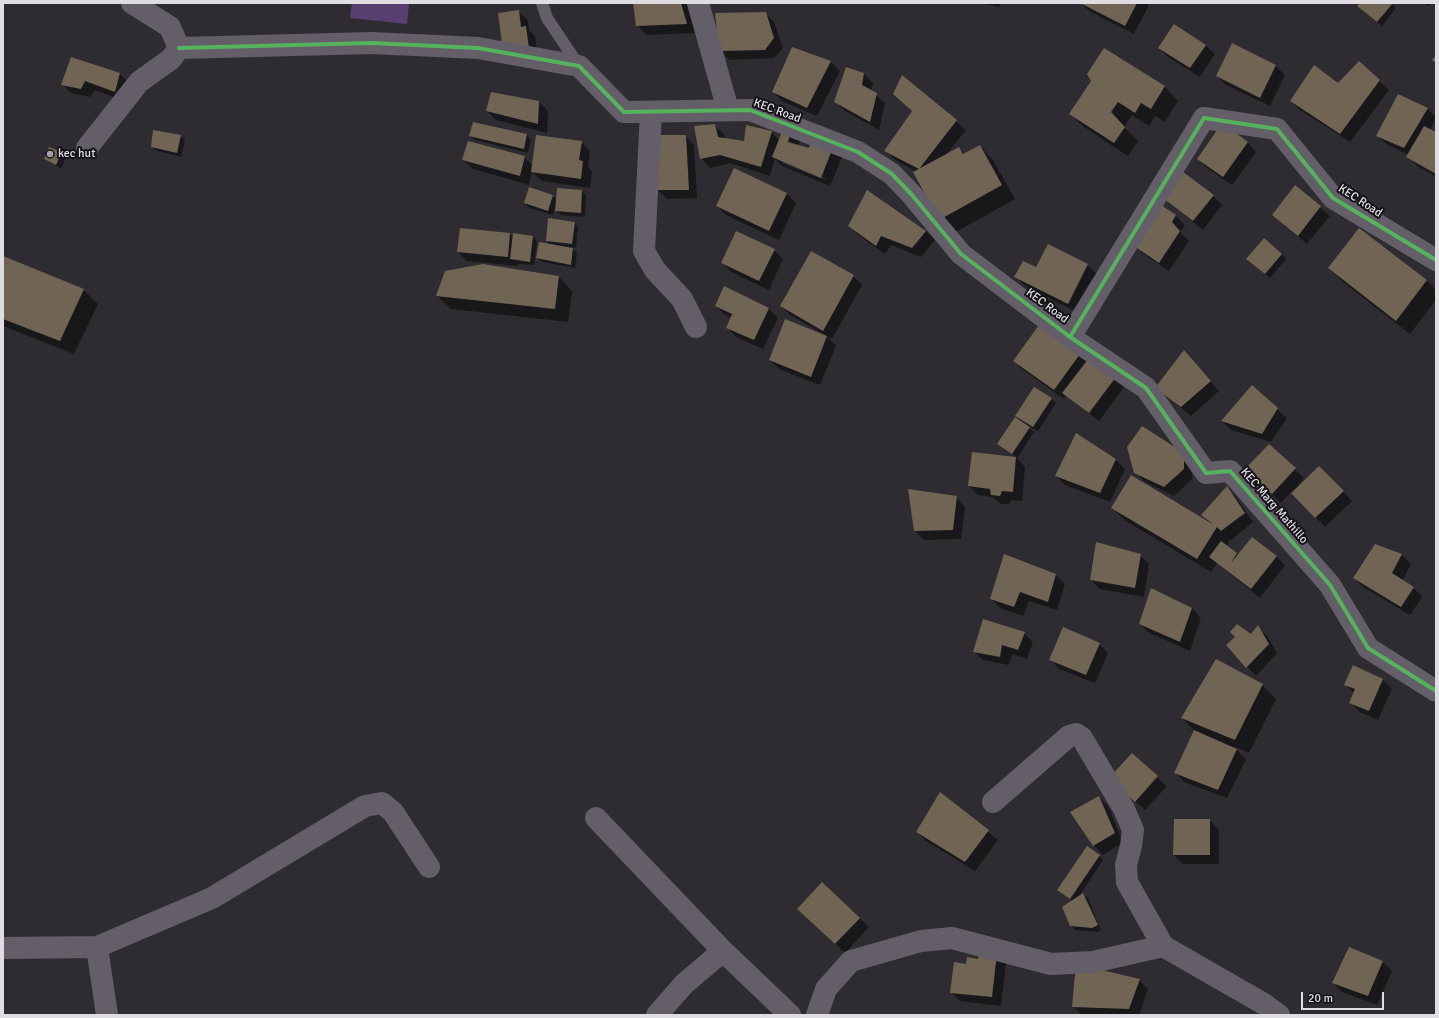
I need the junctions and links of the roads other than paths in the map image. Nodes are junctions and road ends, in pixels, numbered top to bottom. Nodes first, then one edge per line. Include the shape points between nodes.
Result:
1 (132, 3) edge
2 (542, 3) edge
3 (698, 3) edge
4 (179, 48) junction
5 (579, 66) junction
6 (728, 110) junction
7 (651, 112) junction
8 (87, 148) dead end
9 (1436, 260) edge
10 (696, 327) dead end
11 (1070, 337) junction
12 (1436, 691) edge
13 (992, 802) dead end
14 (596, 818) dead end
15 (429, 867) dead end
16 (97, 946) junction
17 (1163, 946) junction
18 (3, 948) edge
19 (723, 951) junction
20 (107, 1015) edge
21 (657, 1015) edge
22 (790, 1015) edge
23 (817, 1015) edge
24 (1279, 1015) edge

1 - 4 street via 170,27
2 - 5 lane via 547,18
3 - 6 street
4 - 5 street via 372,43 478,48
4 - 8 street via 171,59 139,82
5 - 7 street, KEC Road via 624,112
6 - 7 street, KEC Road
6 - 11 street, KEC Road via 750,110 858,152 892,174 961,254
7 - 10 street via 644,251 655,270 682,299
9 - 11 street, KEC Road via 1333,198 1277,129 1204,118
11 - 12 street, KEC Marg Mathillo via 1146,388 1206,473 1230,471 1330,586 1368,648
13 - 17 street via 1069,736 1076,734 1082,738 1124,809 1133,830 1132,846 1126,865 1127,882
14 - 19 street
15 - 16 street via 393,812 382,803 365,806 212,898
16 - 18 street
16 - 20 street
17 - 23 street via 1093,962 1051,964 952,938 921,940 851,961 826,989
17 - 24 street
19 - 21 street via 684,984
19 - 22 street

